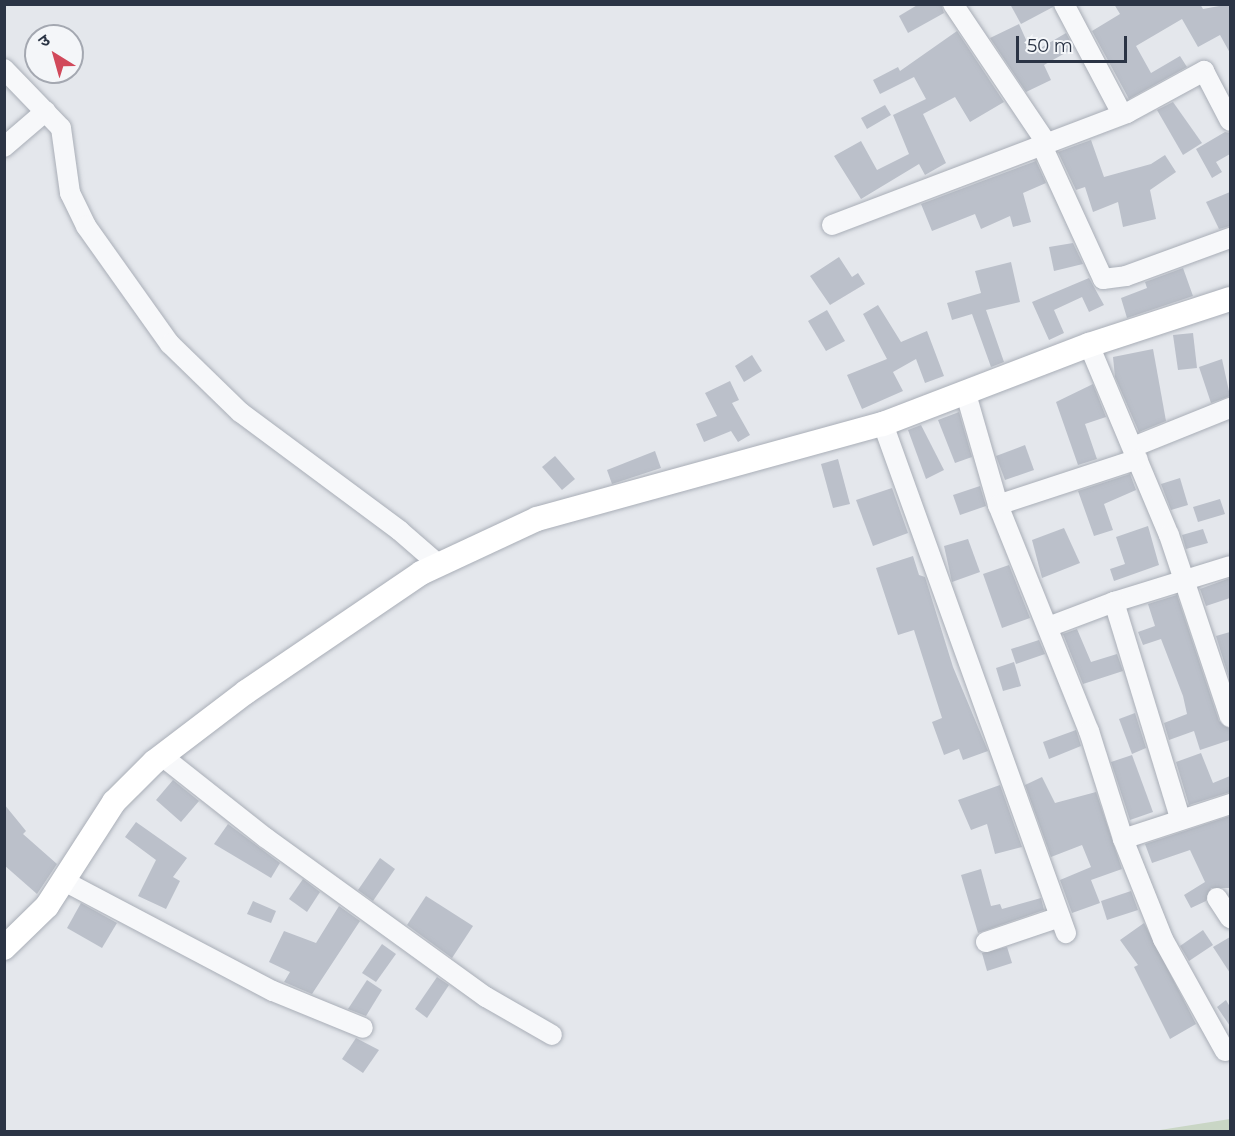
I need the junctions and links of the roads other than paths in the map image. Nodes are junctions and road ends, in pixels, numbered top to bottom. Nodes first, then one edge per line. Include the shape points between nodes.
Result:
1 (953, 4) edge
2 (1064, 4) edge
3 (4, 69) edge
4 (46, 111) junction
5 (1122, 114) junction
6 (1230, 121) edge
7 (1045, 141) junction
8 (4, 147) edge
9 (831, 225) dead end
10 (1230, 238) edge
11 (1230, 299) edge
12 (1089, 345) junction
13 (966, 394) junction
14 (1230, 408) edge
15 (883, 424) junction
16 (1136, 453) junction
17 (998, 505) junction
18 (438, 564) junction
19 (1230, 566) edge
20 (1185, 583) junction
21 (1114, 602) junction
22 (1048, 627) junction
23 (1230, 717) edge
24 (162, 756) junction
25 (1230, 804) edge
26 (1180, 818) junction
27 (1123, 839) junction
28 (64, 882) junction
29 (1217, 898) dead end
30 (1230, 918) edge
31 (986, 942) dead end
32 (5, 947) edge
33 (363, 1028) dead end
34 (552, 1035) dead end
35 (1225, 1051) dead end

1 - 7 street
2 - 5 street
3 - 4 street
4 - 8 street
4 - 18 street via 61,128 70,193 86,226 170,344 240,412 400,531
5 - 6 street via 1204,71
5 - 7 street
7 - 9 street
7 - 10 street via 1043,148 1103,279 1126,276
11 - 12 main road
12 - 13 main road
12 - 16 street
13 - 15 main road
13 - 17 street
14 - 16 street
15 - 18 main road via 537,519
15 - 31 street via 1063,925
16 - 17 street
16 - 20 street
17 - 22 street
18 - 24 main road via 246,692
19 - 20 street
20 - 21 street
20 - 23 street
21 - 22 street
21 - 26 street
22 - 27 street
24 - 28 main road via 114,802
24 - 34 street via 266,838 486,997
25 - 26 street
26 - 27 street
27 - 35 street via 1163,939
28 - 32 main road via 47,906
28 - 33 street via 273,991
29 - 30 street

